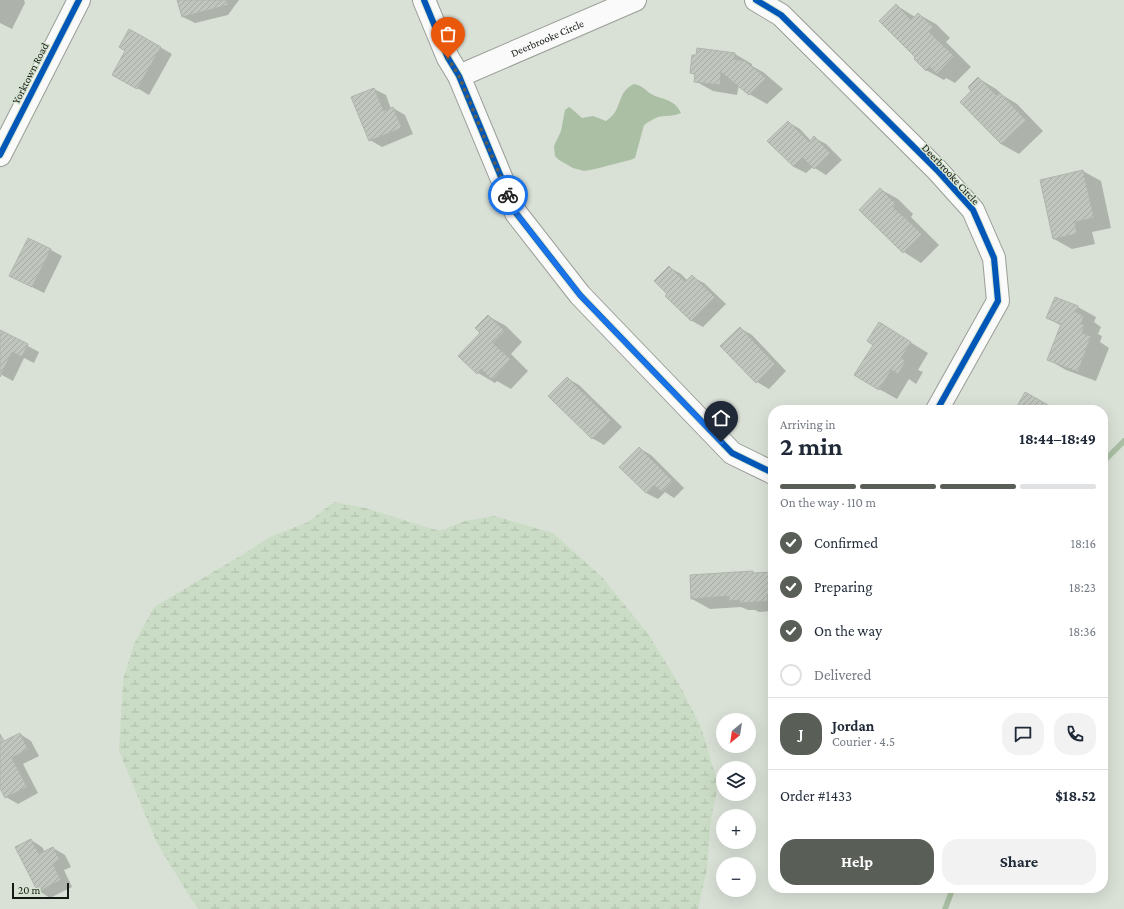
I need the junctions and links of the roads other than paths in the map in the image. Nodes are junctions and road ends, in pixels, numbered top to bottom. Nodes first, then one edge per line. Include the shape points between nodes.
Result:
1 (79, 0) edge
2 (424, 0) edge
3 (635, 0) edge
4 (756, 0) edge
5 (459, 76) junction
6 (0, 154) edge
7 (940, 405) edge
8 (768, 471) edge

1 - 6 street, Yorktown Road
2 - 5 street via 448,58
3 - 5 street, Deerbrooke Circle
4 - 7 street, Deerbrooke Circle via 781,15 973,210 994,258 998,301
5 - 8 street via 516,213 580,295 732,453

